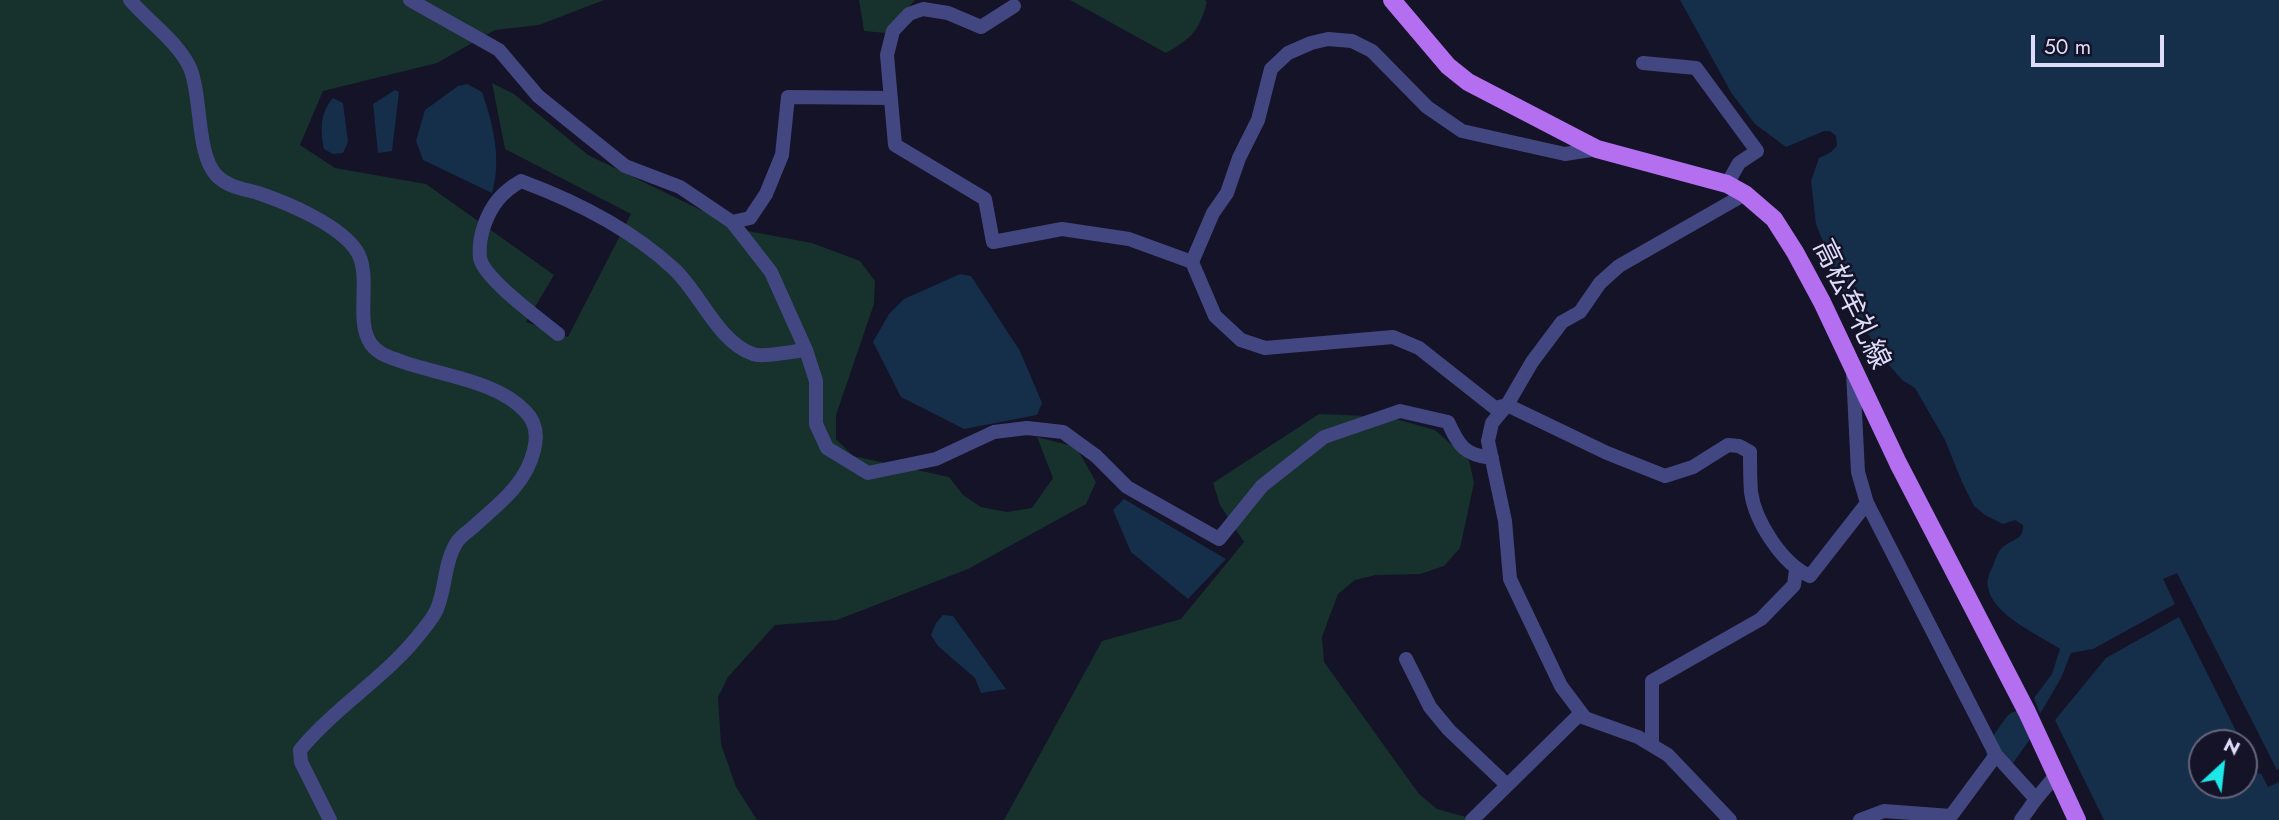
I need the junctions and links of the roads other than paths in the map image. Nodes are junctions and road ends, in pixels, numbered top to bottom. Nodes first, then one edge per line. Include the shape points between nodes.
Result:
1 (130, 0) edge
2 (410, 0) edge
3 (1392, 0) edge
4 (1014, 6) dead end
5 (1643, 63) dead end
6 (891, 97) junction
7 (1597, 149) junction
8 (1727, 184) junction
9 (1745, 194) junction
10 (732, 222) junction
11 (1192, 262) junction
12 (558, 334) dead end
13 (806, 350) junction
14 (1853, 369) junction
15 (1507, 405) junction
16 (1492, 458) junction
17 (1867, 503) junction
18 (1796, 570) junction
19 (1406, 659) dead end
20 (1581, 713) junction
21 (1652, 745) junction
22 (1996, 755) junction
23 (2056, 775) junction
24 (1507, 785) junction
25 (2036, 799) junction
26 (330, 820) edge
27 (1472, 820) edge
28 (1730, 820) edge
29 (1860, 820) edge
30 (2021, 820) edge
31 (2077, 820) edge

1 - 26 street via 189,66 206,153 215,175 232,186 298,210 347,239 358,253 368,341 379,354 492,388 525,410 534,422 536,441 523,478 457,541 437,609 423,631 300,750
2 - 10 street via 499,50 538,96 625,166 680,187
3 - 7 main road, 高松牟礼線 via 1448,66 1468,82
4 - 6 street via 981,27 948,13 923,9 909,14 893,31 887,55
5 - 8 street via 1696,68 1757,151 1739,163
6 - 10 street via 788,97 782,155 766,194 750,218
6 - 11 street via 895,145 985,199 993,242 1062,229 1129,239
7 - 8 main road, 高松牟礼線
7 - 11 street via 1564,154 1462,131 1427,107 1372,51 1352,41 1311,43 1288,53 1271,69 1258,120
8 - 9 main road, 高松牟礼線
9 - 14 main road, 高松牟礼線 via 1774,219 1796,252
9 - 15 street via 1619,265 1580,312 1562,322
10 - 13 street via 771,272
11 - 15 street via 1215,316 1241,340 1265,348 1393,337 1419,348 1495,408
12 - 13 street via 495,282 480,260 481,234 490,208 521,181 623,230 675,269 733,344 755,356
13 - 16 street via 816,381 816,424 827,448 868,473 936,459 994,432 1027,428 1063,432 1096,456 1126,487 1219,539 1262,486 1324,437 1400,411 1448,422 1460,447
14 - 17 street via 1858,472
14 - 23 main road, 高松牟礼線
15 - 16 street via 1492,423 1488,441
15 - 18 street via 1665,475 1693,467 1728,446 1750,452 1751,495 1773,544
16 - 20 street via 1505,521 1510,579 1561,687
17 - 18 street via 1810,576
17 - 22 street
18 - 21 street via 1794,584 1761,619 1653,681
19 - 24 street via 1430,706 1449,730
20 - 21 street via 1585,719
20 - 24 street
21 - 28 street via 1668,755
22 - 25 street
22 - 29 street via 1951,816 1884,811
23 - 25 street
23 - 31 main road, 高松牟礼線
24 - 27 street
25 - 30 street

